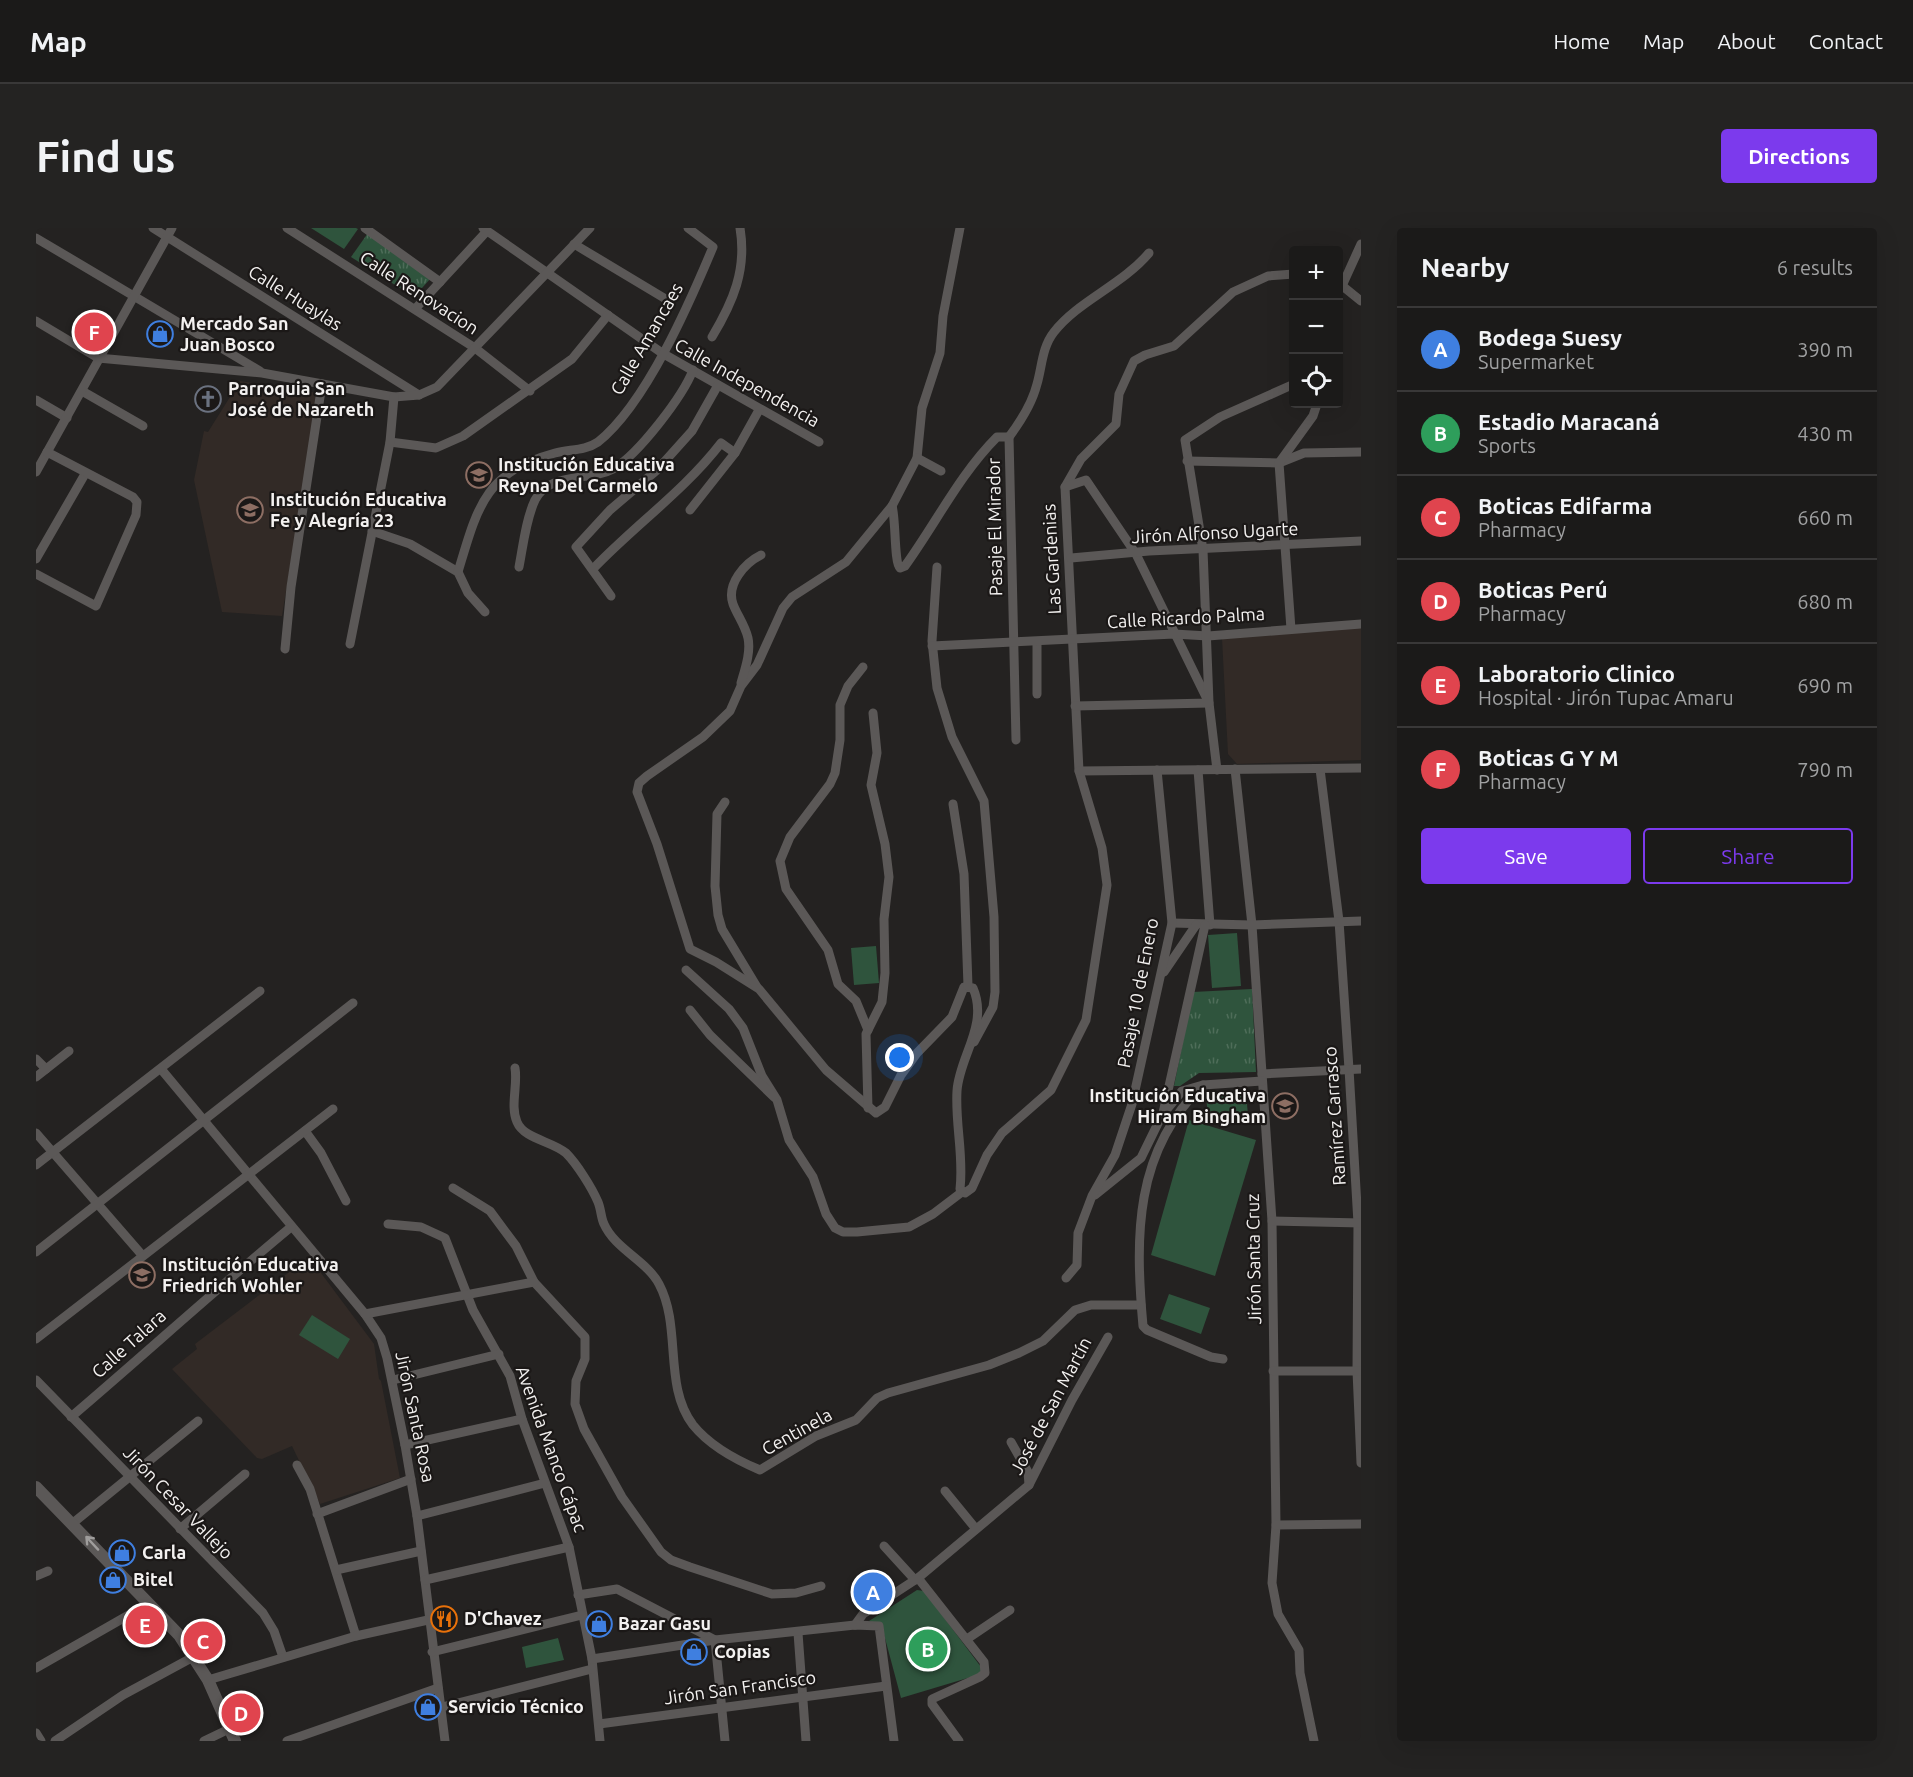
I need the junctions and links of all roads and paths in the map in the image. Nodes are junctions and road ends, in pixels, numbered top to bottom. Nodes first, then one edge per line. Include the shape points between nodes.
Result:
1 (153, 228) edge
2 (287, 228) edge
3 (365, 228) edge
4 (590, 228) edge
5 (688, 228) edge
6 (740, 228) edge
7 (960, 228) edge
8 (485, 230) edge
9 (169, 232) edge
10 (36, 238) edge
11 (574, 244) junction
12 (1361, 244) edge
13 (1149, 253) dead end
14 (546, 274) junction
15 (1289, 274) edge
16 (1343, 278) edge
17 (440, 282) junction
18 (1343, 286) edge
19 (133, 296) junction
20 (664, 298) dead end
21 (1361, 301) edge
22 (416, 308) junction
23 (608, 315) junction
24 (36, 321) edge
25 (712, 338) dead end
26 (475, 348) junction
27 (662, 354) junction
28 (98, 358) junction
29 (693, 370) junction
30 (262, 373) junction
31 (322, 384) junction
32 (718, 385) junction
33 (1289, 386) edge
34 (530, 391) junction
35 (81, 392) junction
36 (419, 395) junction
37 (394, 397) junction
38 (36, 400) edge
39 (1316, 408) edge
40 (759, 410) junction
41 (67, 418) junction
42 (144, 426) dead end
43 (1009, 437) junction
44 (390, 442) junction
45 (819, 442) dead end
46 (47, 452) junction
47 (1361, 452) edge
48 (735, 453) junction
49 (917, 458) junction
50 (1187, 461) junction
51 (1279, 463) junction
52 (941, 471) dead end
53 (36, 472) edge
54 (85, 474) junction
55 (1065, 487) junction
56 (892, 506) junction
57 (690, 510) dead end
58 (372, 531) junction
59 (1361, 541) edge
60 (1286, 545) junction
61 (1203, 550) junction
62 (1136, 554) junction
63 (761, 555) dead end
64 (1071, 558) junction
65 (36, 559) edge
66 (519, 567) dead end
67 (937, 567) dead end
68 (593, 568) junction
69 (458, 572) junction
70 (36, 574) edge
71 (611, 596) dead end
72 (485, 612) dead end
73 (1361, 624) edge
74 (1291, 629) junction
75 (1174, 634) junction
76 (1208, 636) junction
77 (1072, 641) junction
78 (1012, 642) junction
79 (1037, 642) junction
80 (350, 644) dead end
81 (932, 646) junction
82 (285, 649) dead end
83 (863, 667) dead end
84 (741, 686) junction
85 (1037, 694) dead end
86 (1209, 703) junction
87 (1075, 706) junction
88 (873, 713) dead end
89 (1016, 740) dead end
90 (1361, 768) edge
91 (1235, 769) junction
92 (1320, 769) junction
93 (1157, 770) junction
94 (1198, 770) junction
95 (1217, 770) junction
96 (1080, 771) junction
97 (724, 802) dead end
98 (953, 804) dead end
99 (1338, 921) junction
100 (1361, 921) edge
101 (1172, 923) junction
102 (1204, 925) junction
103 (1252, 925) junction
104 (686, 970) dead end
105 (1160, 978) junction
106 (968, 986) junction
107 (759, 989) junction
108 (260, 991) dead end
109 (353, 1003) dead end
110 (690, 1010) dead end
111 (868, 1030) junction
112 (973, 1044) junction
113 (69, 1051) dead end
114 (36, 1059) edge
115 (515, 1068) dead end
116 (46, 1069) junction
117 (161, 1069) junction
118 (1349, 1069) junction
119 (1361, 1069) edge
120 (36, 1077) edge
121 (1262, 1077) junction
122 (1203, 1085) junction
123 (777, 1100) junction
124 (868, 1108) junction
125 (333, 1109) dead end
126 (1162, 1115) junction
127 (203, 1119) junction
128 (306, 1131) junction
129 (36, 1133) edge
130 (53, 1152) junction
131 (36, 1165) edge
132 (248, 1174) junction
133 (453, 1188) dead end
134 (962, 1192) junction
135 (1092, 1196) junction
136 (346, 1201) dead end
137 (96, 1204) junction
138 (1272, 1221) junction
139 (1360, 1223) edge
140 (388, 1224) dead end
141 (291, 1227) junction
142 (36, 1252) edge
143 (142, 1255) junction
144 (1066, 1278) dead end
145 (534, 1282) junction
146 (467, 1294) junction
147 (1141, 1305) junction
148 (365, 1314) junction
149 (1108, 1337) dead end
150 (36, 1339) edge
151 (499, 1354) junction
152 (1222, 1359) dead end
153 (1273, 1371) junction
154 (1359, 1371) edge
155 (36, 1380) edge
156 (393, 1380) junction
157 (71, 1417) junction
158 (522, 1419) junction
159 (198, 1421) dead end
160 (1011, 1442) dead end
161 (405, 1445) junction
162 (1361, 1463) edge
163 (297, 1465) dead end
164 (245, 1474) dead end
165 (129, 1476) junction
166 (411, 1479) junction
167 (545, 1483) junction
168 (1029, 1485) junction
169 (945, 1491) dead end
170 (38, 1492) edge
171 (317, 1514) junction
172 (417, 1516) junction
173 (72, 1523) junction
174 (1361, 1524) edge
175 (1276, 1525) junction
176 (180, 1528) junction
177 (976, 1529) junction
178 (884, 1546) dead end
179 (568, 1547) junction
180 (421, 1551) junction
181 (336, 1570) junction
182 (48, 1571) dead end
183 (36, 1576) edge
184 (917, 1579) junction
185 (425, 1580) junction
186 (821, 1586) dead end
187 (578, 1595) junction
188 (148, 1604) junction
189 (1010, 1610) dead end
190 (582, 1615) junction
191 (428, 1620) junction
192 (855, 1625) junction
193 (798, 1633) junction
194 (356, 1636) junction
195 (968, 1639) junction
196 (715, 1640) junction
197 (432, 1652) junction
198 (195, 1656) junction
199 (283, 1657) junction
200 (592, 1664) junction
201 (36, 1668) edge
202 (208, 1680) junction
203 (886, 1686) junction
204 (438, 1688) junction
205 (803, 1696) junction
206 (442, 1707) junction
207 (720, 1708) junction
208 (599, 1724) junction
209 (230, 1729) junction
210 (36, 1733) edge
211 (41, 1741) edge
212 (55, 1741) edge
213 (204, 1741) edge
214 (235, 1741) edge
215 (287, 1741) edge
216 (445, 1741) edge
217 (598, 1741) edge
218 (724, 1741) edge
219 (806, 1741) edge
220 (894, 1741) edge
221 (959, 1741) edge
222 (1314, 1741) edge

1 - 9 street, Calle Huaylas
2 - 22 street, Calle Renovacion
3 - 17 street
4 - 11 street
5 - 27 street, Calle Amancaes via 713,246 686,313
6 - 25 street via 741,270 734,299
7 - 49 street via 940,353 922,408
8 - 14 street, Calle Independencia
8 - 17 street
9 - 19 street
9 - 36 street, Calle Huaylas
10 - 19 street
11 - 14 street
11 - 20 street
12 - 16 street
13 - 43 street via 1129,274 1053,333 1040,363 1030,404
14 - 23 street, Calle Independencia
14 - 26 street
15 - 55 street, Las Gardenias via 1268,276 1233,292 1174,346 1134,361 1119,394 1116,424 1081,459
17 - 22 street
18 - 21 street
19 - 28 street
19 - 30 street
22 - 26 street, Calle Renovacion
23 - 27 street, Calle Independencia
23 - 34 street via 572,359
24 - 28 street
26 - 34 street, Calle Renovacion
26 - 36 street via 437,387
27 - 29 street, Calle Independencia
27 - 69 street, Calle Amancaes via 644,386 600,440 590,447 555,452 528,462 488,492 473,521
28 - 30 street
28 - 35 street
29 - 32 street, Calle Independencia
29 - 66 street via 662,420 615,468 596,476 563,479 535,499
30 - 31 street
31 - 37 street
31 - 82 street
32 - 40 street, Calle Independencia
32 - 68 street via 692,431 576,547
33 - 50 street via 1220,417 1188,437 1184,445
34 - 44 street via 463,436 436,448
35 - 41 street
35 - 42 street
36 - 37 street
37 - 44 street
38 - 41 street
39 - 51 street
40 - 45 street, Calle Independencia
40 - 48 street
41 - 46 street
43 - 56 street, Pasaje El Mirador via 997,437 980,455 937,522 900,568 896,562 898,544
43 - 78 street, Pasaje El Mirador
44 - 58 street
46 - 53 street
46 - 54 street
47 - 51 street via 1304,453
48 - 57 street
48 - 68 street via 721,443
49 - 52 street
49 - 56 street
50 - 51 street
50 - 61 street
51 - 60 street
54 - 65 street
54 - 70 street via 137,502 136,514 96,606
55 - 62 street via 1086,480
55 - 64 street, Las Gardenias
56 - 84 street via 846,562 792,597 757,665
58 - 69 street via 410,544
58 - 80 street
59 - 60 street, Jirón Alfonso Ugarte
60 - 61 street, Jirón Alfonso Ugarte
60 - 74 street
61 - 62 street, Jirón Alfonso Ugarte
61 - 76 street
62 - 64 street, Jirón Alfonso Ugarte
62 - 75 street
63 - 84 street via 745,566 732,589 733,603 748,638
64 - 77 street, Las Gardenias
67 - 81 street
68 - 71 street
69 - 72 street via 468,593
73 - 74 street, Calle Ricardo Palma
74 - 76 street, Calle Ricardo Palma
75 - 76 street, Calle Ricardo Palma
75 - 77 street, Calle Ricardo Palma
75 - 86 street
76 - 86 street
77 - 79 street, Calle Ricardo Palma
77 - 87 street, Las Gardenias
78 - 79 street, Calle Ricardo Palma
78 - 81 street, Calle Ricardo Palma
78 - 89 street, Pasaje El Mirador
79 - 85 street
81 - 112 street via 937,688 952,737 984,801 997,975 993,1007
83 - 111 street via 840,705 835,773 790,837 780,861 786,889 828,950 838,984 856,1001
84 - 107 street via 730,711 719,723 647,776 639,783 637,792 690,949
86 - 87 street
86 - 95 street
87 - 96 street, Las Gardenias
88 - 111 street via 877,753 871,785 889,877 882,1002
90 - 92 street
91 - 92 street
91 - 95 street
91 - 103 street, Jirón Santa Cruz
92 - 99 street, Ramírez Carrasco
93 - 94 street
93 - 96 street
93 - 101 street, Pasaje 10 de Enero
94 - 95 street
94 - 102 street
96 - 134 street, Las Gardenias via 1102,848 1107,885 1086,1020 1051,1090 1002,1134 972,1188
97 - 107 street via 717,814 718,915 722,929
98 - 106 street via 964,874
99 - 100 street
99 - 103 street
99 - 118 street, Ramírez Carrasco
101 - 102 street
101 - 105 street, Pasaje 10 de Enero
102 - 103 street
102 - 105 street
102 - 126 street
103 - 121 street, Jirón Santa Cruz
104 - 123 street via 729,1009
105 - 135 street, Pasaje 10 de Enero via 1132,1104 1115,1155
106 - 112 street via 977,997
106 - 124 street via 960,993 952,1017 916,1053 885,1107 876,1113
107 - 124 street via 826,1070
108 - 117 street
109 - 127 street
110 - 123 street
111 - 124 street
112 - 134 street via 957,1091
113 - 116 street
114 - 116 street
115 - 147 street, Centinela via 517,1123 524,1131 567,1154 593,1191 604,1225 659,1282 683,1407 694,1425 723,1451 760,1470 816,1436 856,1420 877,1398 989,1365 1043,1341 1075,1310 1090,1305
116 - 120 street
117 - 127 street, Jirón Santa Rosa
117 - 130 street
118 - 119 street
118 - 121 street
118 - 139 street, Ramírez Carrasco
121 - 122 street
121 - 138 street, Jirón Santa Cruz
122 - 126 street via 1182,1091
122 - 147 street via 1180,1108 1162,1138 1140,1209
123 - 134 street, Las Gardenias via 789,1140 813,1177 830,1221 843,1232 909,1227
125 - 128 street
126 - 135 street via 1141,1158
127 - 132 street, Jirón Santa Rosa
127 - 137 street
128 - 132 street
128 - 136 street
129 - 130 street
130 - 131 street
130 - 137 street
132 - 141 street, Jirón Santa Rosa
132 - 143 street
133 - 145 street via 490,1211 516,1246
135 - 144 street, Pasaje 10 de Enero via 1078,1233 1077,1265
137 - 142 street
137 - 143 street
138 - 139 street
138 - 153 street, Jirón Santa Cruz
139 - 154 street, Ramírez Carrasco
140 - 146 street, Avenida Manco Cápac via 421,1227 446,1238
141 - 148 street, Jirón Santa Rosa
141 - 157 street, Calle Talara
143 - 150 street
145 - 146 street
145 - 186 street via 585,1337 585,1359 576,1381 575,1404 584,1429 622,1497 661,1552 671,1560 772,1594
146 - 148 street
146 - 151 street, Avenida Manco Cápac
147 - 152 street via 1147,1330
148 - 156 street, Jirón Santa Rosa via 381,1338
149 - 168 street, José de San Martín
151 - 156 street
151 - 158 street, Avenida Manco Cápac via 510,1376
153 - 154 street
153 - 175 street, Jirón Santa Cruz
154 - 162 street, Ramírez Carrasco
155 - 157 street, Jirón Cesar Vallejo
156 - 161 street, Jirón Santa Rosa
157 - 165 street, Jirón Cesar Vallejo
158 - 161 street
158 - 167 street, Avenida Manco Cápac
159 - 165 street
160 - 168 street via 1028,1472
161 - 166 street, Jirón Santa Rosa
163 - 171 street
164 - 176 street
165 - 173 street
165 - 176 street, Jirón Cesar Vallejo
166 - 171 street
166 - 172 street, Jirón Santa Rosa
167 - 172 street
167 - 179 street, Avenida Manco Cápac
168 - 177 street, José de San Martín
169 - 177 street
170 - 173 main road
171 - 181 street
172 - 180 street, Jirón Santa Rosa
188 -> 173 main road
174 - 175 street
175 - 222 street, Jirón Santa Cruz via 1272,1583 1278,1614 1299,1650
176 - 199 street, Jirón Cesar Vallejo via 263,1612
177 - 184 street, José de San Martín
178 - 184 street
179 - 185 street
179 - 187 street, Avenida Manco Cápac
180 - 181 street
180 - 185 street, Jirón Santa Rosa
181 - 194 street
182 - 183 street
184 - 192 street, José de San Martín via 863,1614
184 - 195 street
185 - 191 street, Jirón Santa Rosa
187 - 190 street, Avenida Manco Cápac
187 - 196 street via 617,1589
188 - 198 main road
188 - 201 street
189 - 195 street
190 - 197 street
190 - 200 street, Avenida Manco Cápac
191 - 194 street
191 - 197 street, Jirón Santa Rosa
192 - 193 street
192 - 203 street via 879,1626
193 - 196 street
193 - 205 street
194 - 199 street
195 - 221 street via 984,1662 985,1673 935,1696 932,1704
196 - 200 street
196 - 207 street
197 - 204 street, Jirón Santa Rosa
198 - 202 main road
198 - 212 street via 123,1695
199 - 202 street
200 - 206 street
200 - 208 street, Avenida Manco Cápac
202 - 209 main road
203 - 205 street, Jirón San Francisco
203 - 220 street
204 - 206 street, Jirón Santa Rosa
204 - 215 street
205 - 207 street, Jirón San Francisco
205 - 219 street
206 - 216 street, Jirón Santa Rosa
207 - 208 street, Jirón San Francisco
207 - 218 street
208 - 217 street, Avenida Manco Cápac
209 - 213 street
209 - 214 main road
210 - 211 street

